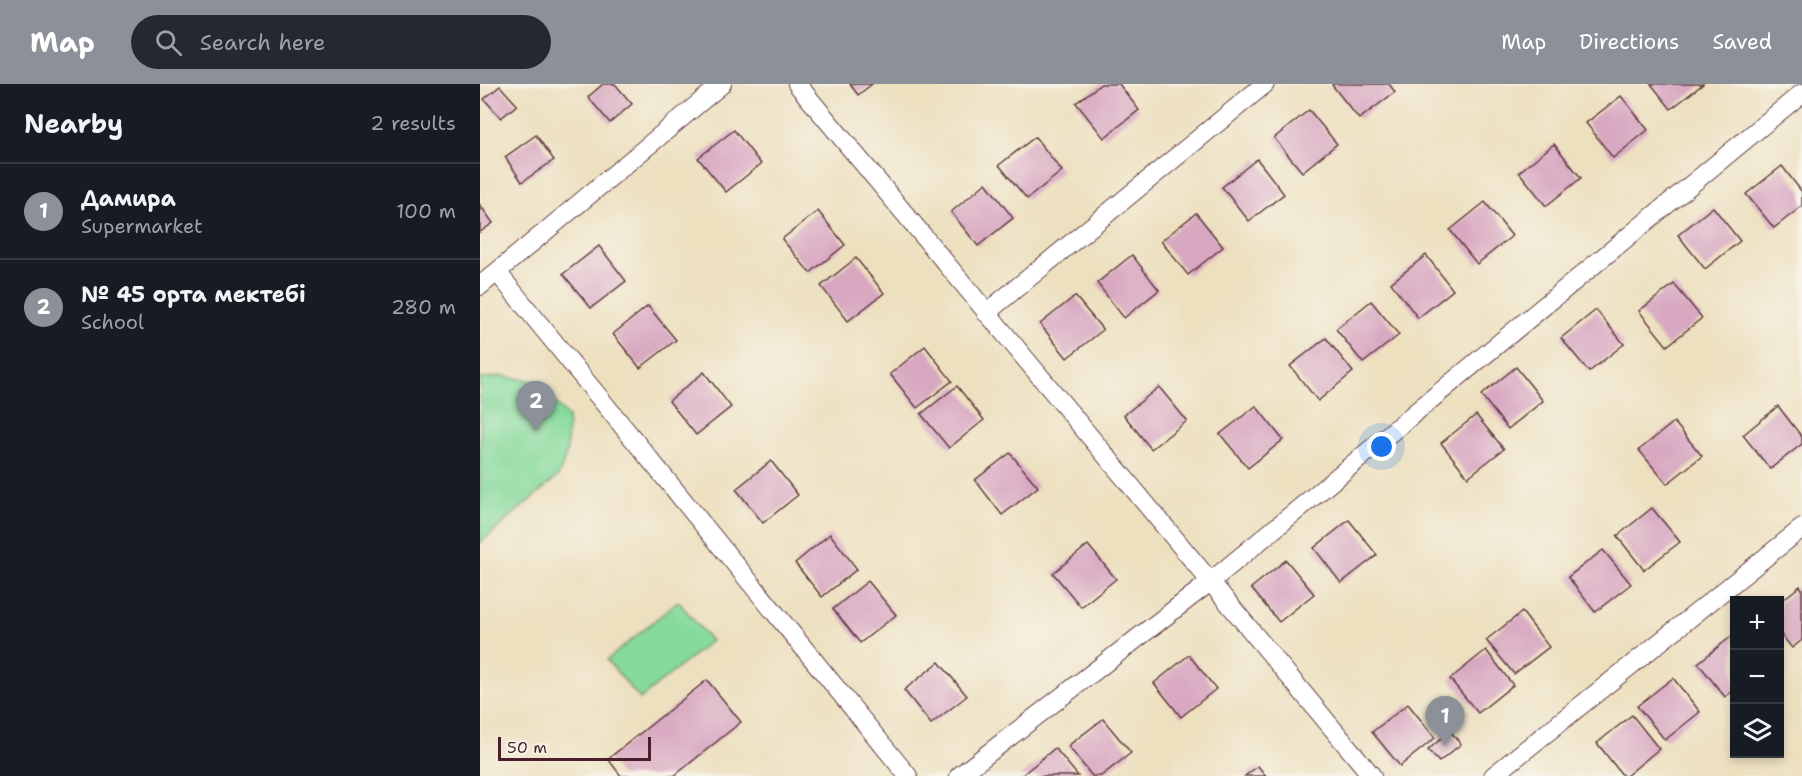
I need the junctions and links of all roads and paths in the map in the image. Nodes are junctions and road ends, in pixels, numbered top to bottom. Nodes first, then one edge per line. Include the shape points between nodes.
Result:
1 (722, 84) edge
2 (796, 84) edge
3 (1265, 84) edge
4 (1802, 93) edge
5 (497, 272) junction
6 (480, 286) edge
7 (986, 313) junction
8 (1802, 528) edge
9 (1210, 582) junction
10 (908, 776) edge
11 (959, 776) edge
12 (1372, 776) edge
13 (1493, 776) edge

1 - 5 street
2 - 7 street
3 - 7 street
4 - 9 street
5 - 6 street
5 - 10 street
7 - 9 street
8 - 13 street
9 - 11 street
9 - 12 street

